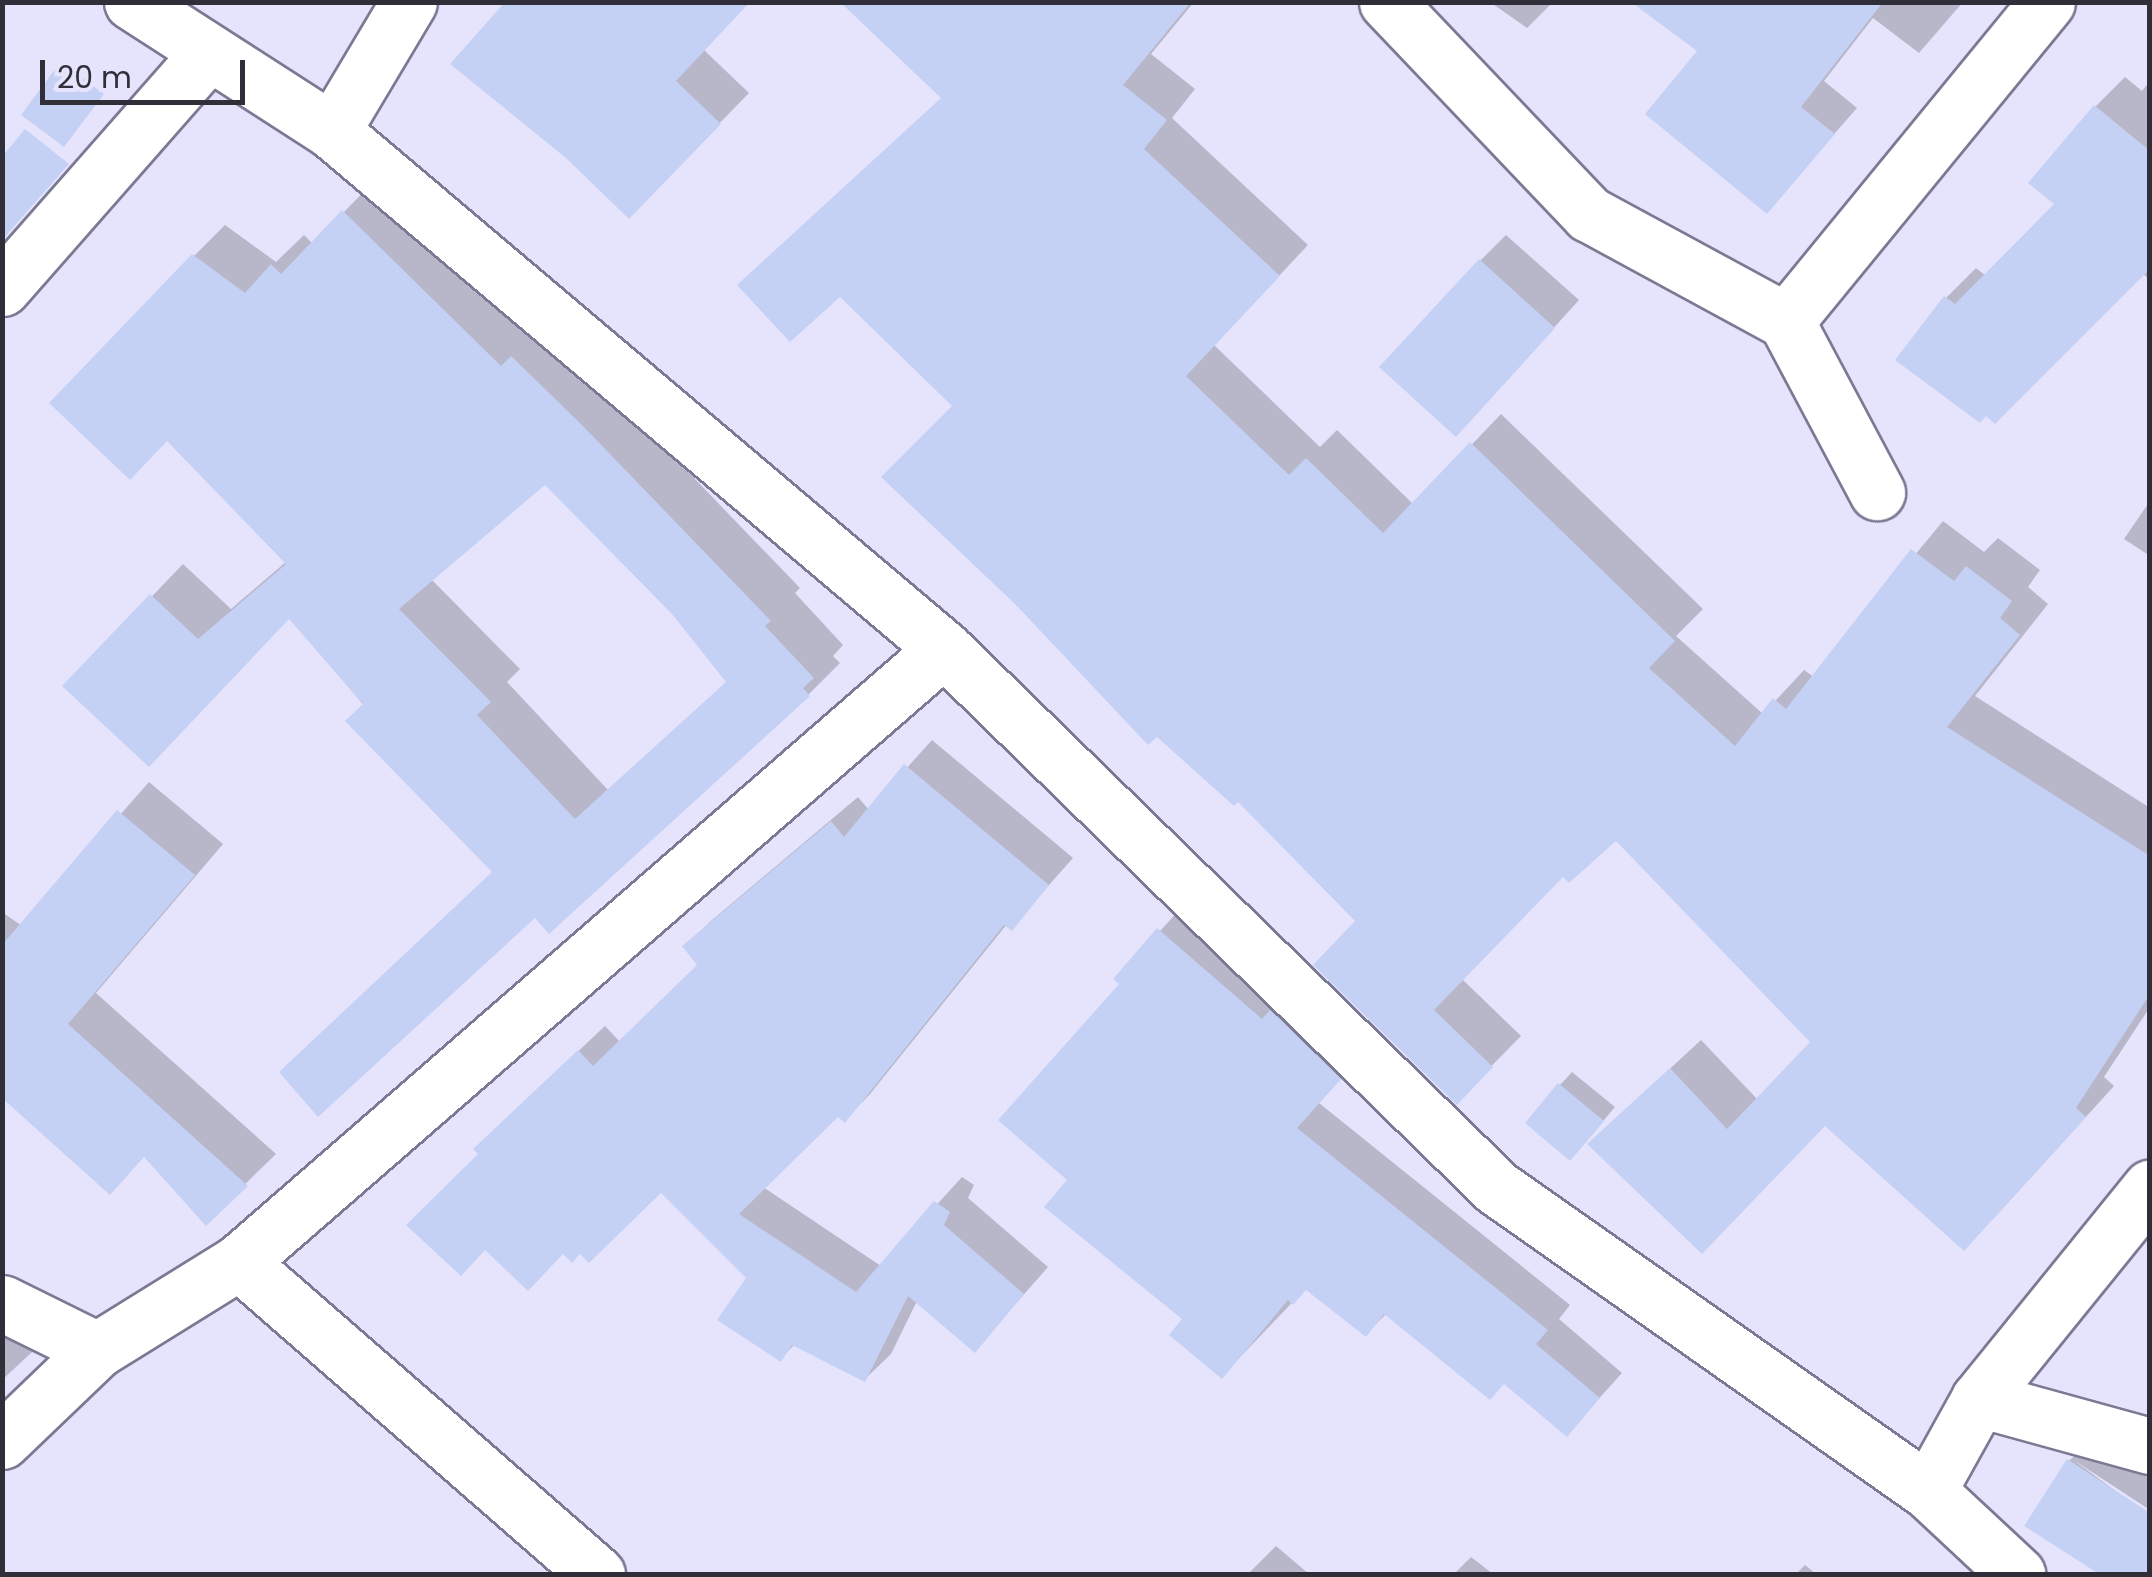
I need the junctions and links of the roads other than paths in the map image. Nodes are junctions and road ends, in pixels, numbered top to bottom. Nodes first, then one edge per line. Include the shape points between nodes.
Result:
1 (132, 2) edge
2 (409, 2) edge
3 (1387, 2) edge
4 (2048, 2) edge
5 (207, 55) junction
6 (332, 130) junction
7 (2, 288) edge
8 (1786, 321) junction
9 (1877, 492) dead end
10 (944, 648) junction
11 (2150, 1188) edge
12 (239, 1262) junction
13 (2, 1302) edge
14 (97, 1350) junction
15 (1979, 1399) junction
16 (2, 1441) edge
17 (2150, 1446) edge
18 (1928, 1490) junction
19 (597, 1574) edge
20 (2017, 1574) edge

1 - 5 street
2 - 6 street
3 - 8 street via 1590,214
4 - 8 street
5 - 6 street
5 - 7 street
6 - 10 street
8 - 9 street
10 - 12 street
10 - 18 street via 1497,1188
11 - 15 street
12 - 14 street
12 - 19 street
13 - 14 street
14 - 16 street
15 - 17 street
15 - 18 street
18 - 20 street

